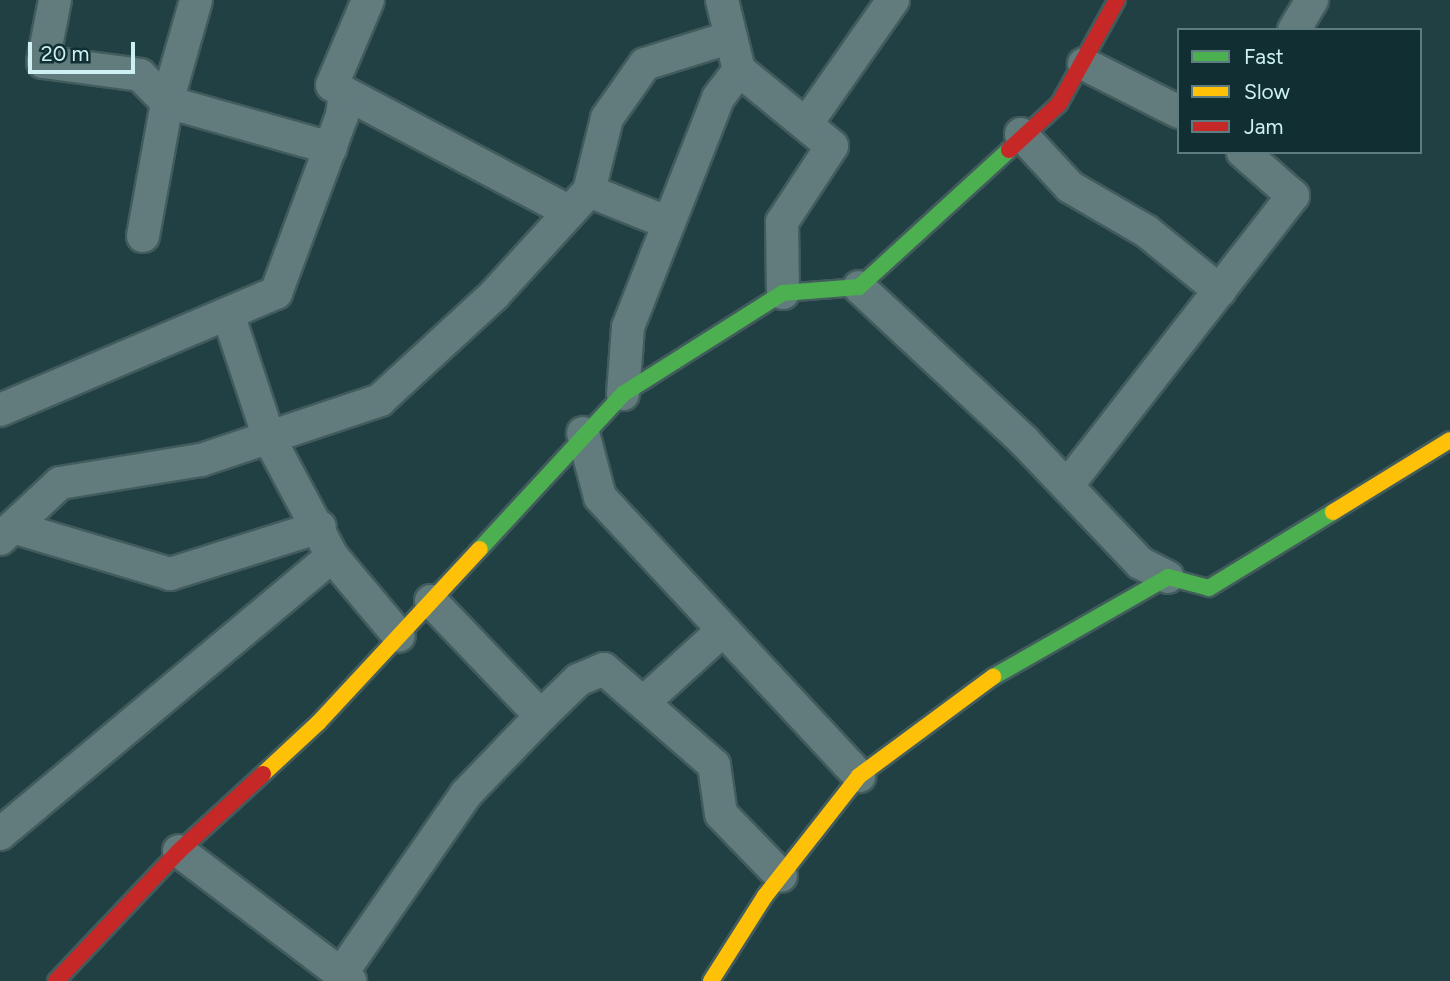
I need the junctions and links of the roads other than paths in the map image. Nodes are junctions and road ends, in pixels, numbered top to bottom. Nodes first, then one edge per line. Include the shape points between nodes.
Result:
1 (55, 0) edge
2 (196, 0) edge
3 (368, 0) edge
4 (722, 0) edge
5 (893, 0) edge
6 (1117, 0) edge
7 (1312, 0) edge
8 (1295, 28) edge
9 (728, 38) junction
10 (1084, 64) junction
11 (739, 70) junction
12 (345, 93) junction
13 (167, 102) junction
14 (1177, 112) edge
15 (807, 123) junction
16 (1021, 134) junction
17 (331, 148) junction
18 (1245, 154) edge
19 (578, 201) junction
20 (666, 222) junction
21 (143, 236) dead end
22 (859, 287) junction
23 (1220, 291) junction
24 (783, 293) junction
25 (229, 317) junction
26 (623, 394) junction
27 (0, 410) edge
28 (583, 433) junction
29 (269, 438) junction
30 (1450, 440) edge
31 (1067, 485) junction
32 (320, 527) junction
33 (8, 533) edge
34 (332, 556) junction
35 (1168, 577) junction
36 (431, 600) junction
37 (723, 630) junction
38 (398, 636) junction
39 (644, 702) junction
40 (541, 716) junction
41 (859, 776) junction
42 (0, 834) edge
43 (179, 851) junction
44 (780, 876) junction
45 (345, 978) edge
46 (56, 981) edge
47 (710, 981) edge

1 - 13 street via 43,62 140,75
2 - 13 street
3 - 12 street via 352,28 332,85
4 - 9 street
5 - 15 street
6 - 10 street
7 - 8 street
9 - 11 street
9 - 19 street via 645,64 607,118
10 - 14 street
10 - 16 street via 1059,104
11 - 15 street
11 - 20 street via 718,98
12 - 17 street
12 - 19 street
13 - 17 street
13 - 21 street
15 - 24 street via 832,146 782,222
16 - 22 street via 949,209
16 - 23 street via 1070,187 1146,231
17 - 25 street via 276,293
18 - 23 street via 1293,196
19 - 20 street
19 - 29 street via 494,295 380,400
20 - 26 street via 628,327
22 - 24 street
22 - 31 street
23 - 31 street
24 - 26 street
25 - 27 street via 83,372
25 - 29 street
26 - 28 street
28 - 36 street
28 - 37 street via 600,497
29 - 32 street
29 - 33 street via 201,460 60,483
30 - 35 street via 1209,588
31 - 35 street via 1140,563
32 - 33 street via 170,574
32 - 34 street
34 - 38 street
34 - 42 street
35 - 41 street via 967,692
36 - 38 street
36 - 40 street
37 - 39 street
37 - 41 street
38 - 43 street via 319,722
39 - 40 street via 604,669 578,680
39 - 44 street via 714,765 721,814
40 - 45 street via 466,794
41 - 44 street
43 - 45 street
43 - 46 street
44 - 47 street

